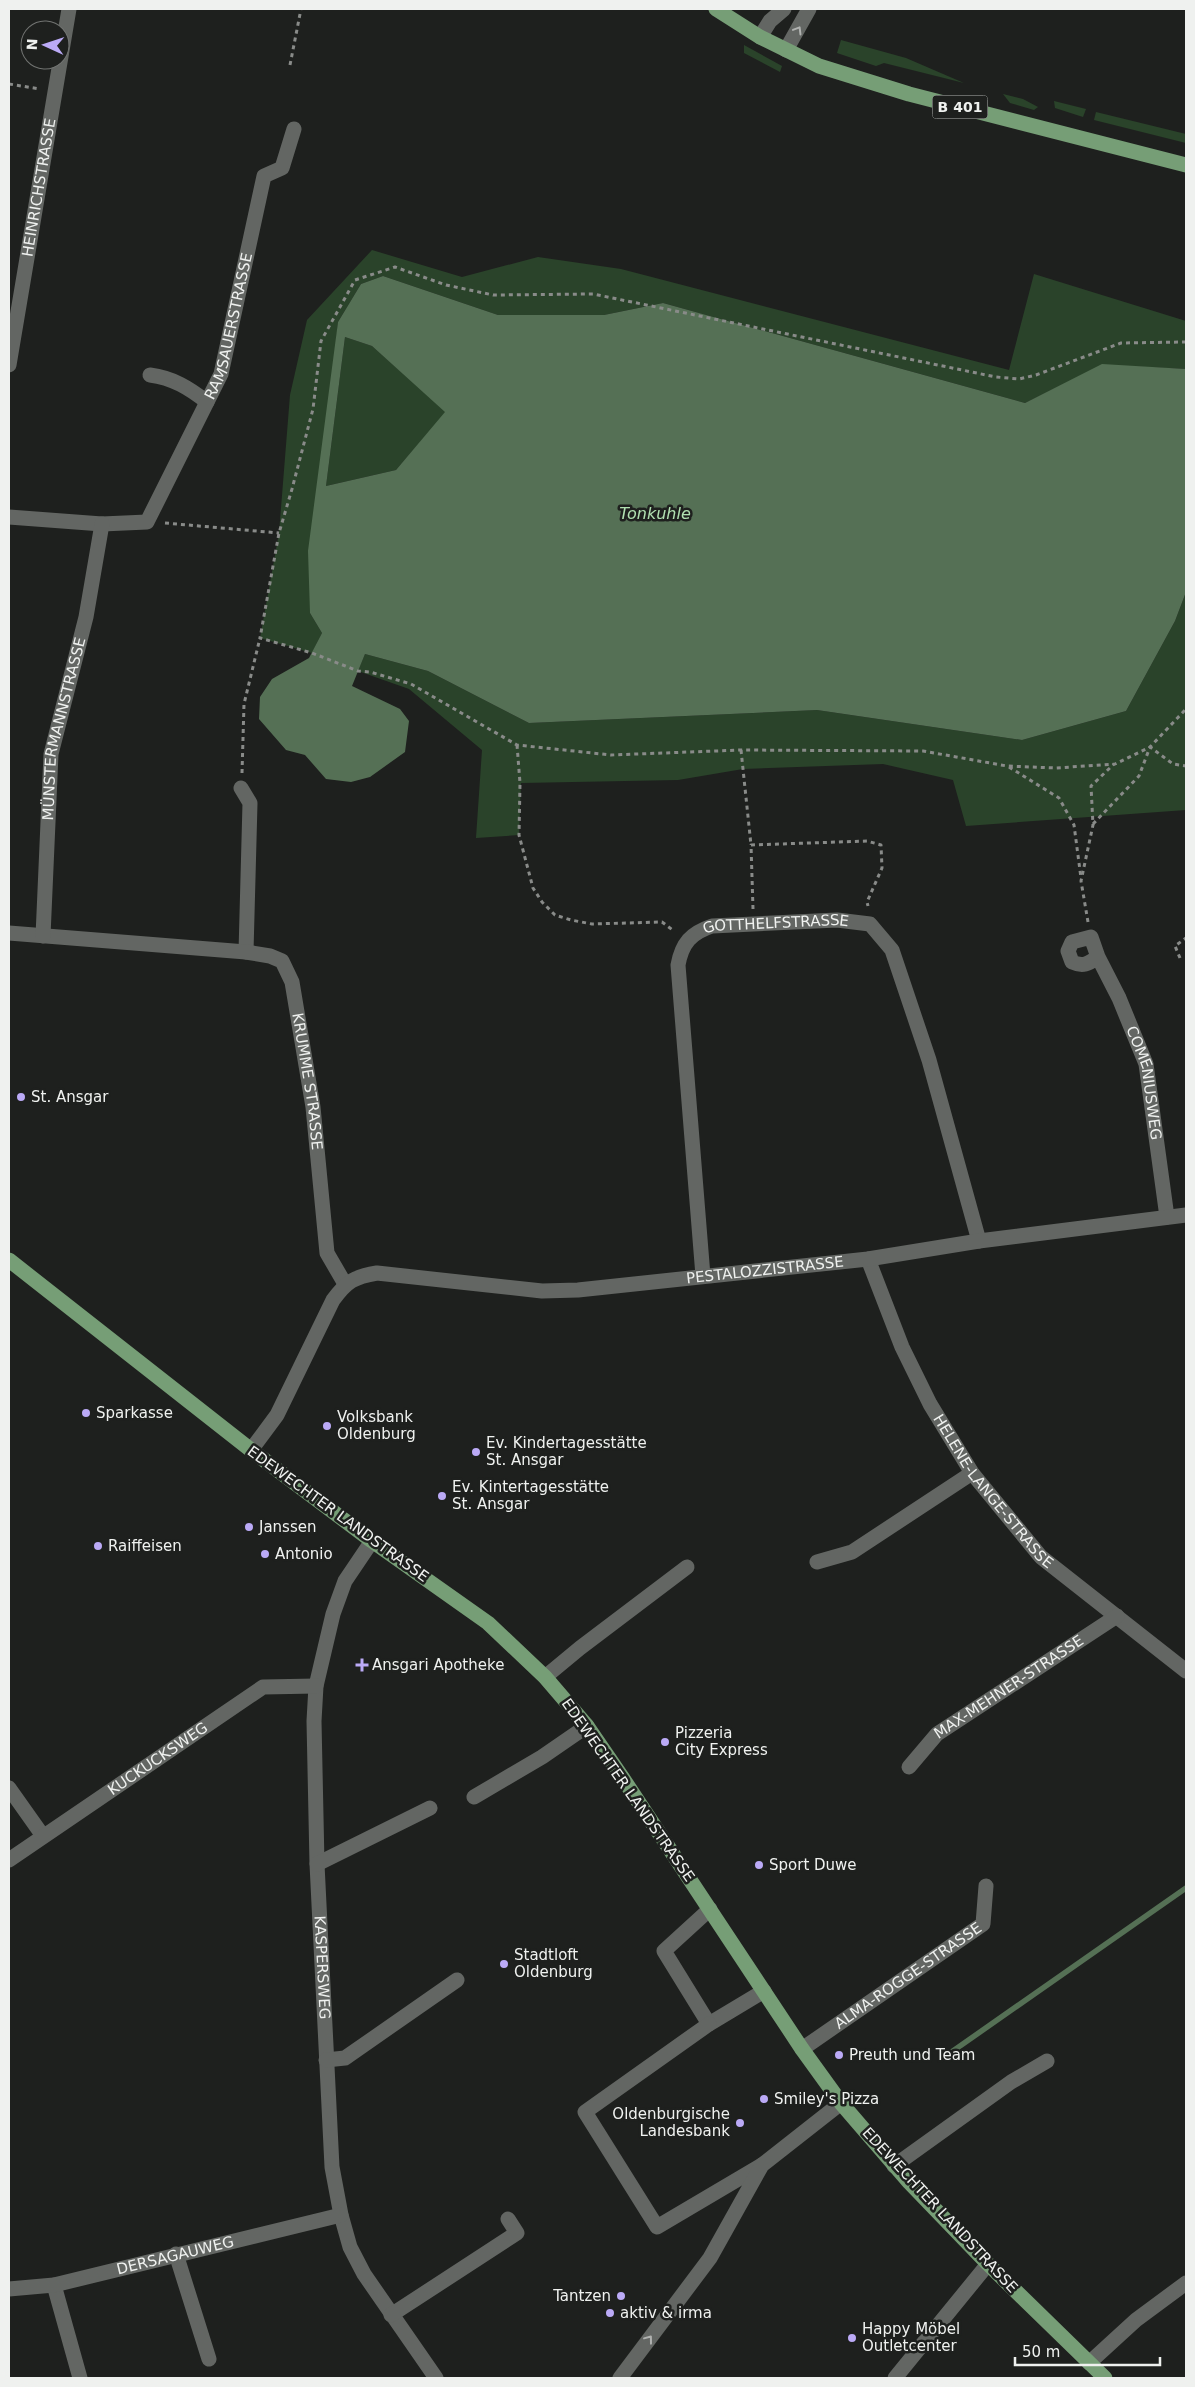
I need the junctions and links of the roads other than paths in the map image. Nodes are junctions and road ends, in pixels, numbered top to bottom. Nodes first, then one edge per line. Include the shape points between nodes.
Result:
1 (69, 9) edge
2 (716, 9) edge
3 (784, 9) edge
4 (809, 9) edge
5 (760, 37) junction
6 (786, 50) junction
7 (294, 130) dead end
8 (1186, 165) edge
9 (9, 365) edge
10 (150, 375) dead end
11 (207, 402) junction
12 (9, 517) edge
13 (102, 524) junction
14 (242, 788) road end
15 (9, 933) edge
16 (43, 936) junction
17 (246, 952) junction
18 (1098, 957) junction
19 (1186, 1215) edge
20 (1167, 1217) junction
21 (979, 1241) junction
22 (868, 1259) junction
23 (9, 1260) edge
24 (704, 1276) junction
25 (345, 1284) junction
26 (251, 1450) junction
27 (972, 1473) junction
28 (372, 1541) junction
29 (817, 1562) dead end
30 (687, 1567) dead end
31 (1117, 1616) junction
32 (1186, 1670) edge
33 (545, 1677) junction
34 (316, 1686) junction
35 (586, 1726) junction
36 (909, 1767) dead end
37 (9, 1788) edge
38 (474, 1797) dead end
39 (430, 1808) dead end
40 (42, 1836) junction
41 (9, 1860) edge
42 (317, 1864) junction
43 (986, 1886) dead end
44 (710, 1909) junction
45 (457, 1980) dead end
46 (764, 1991) junction
47 (709, 2024) junction
48 (802, 2049) junction
49 (326, 2060) junction
50 (1046, 2061) dead end
51 (841, 2102) junction
52 (762, 2165) junction
53 (894, 2166) junction
54 (341, 2215) junction
55 (508, 2219) dead end
56 (176, 2254) junction
57 (988, 2264) junction
58 (1186, 2283) edge
59 (54, 2285) junction
60 (9, 2289) edge
61 (391, 2315) junction
62 (209, 2359) dead end
63 (1089, 2363) junction
64 (80, 2378) edge
65 (436, 2378) edge
66 (620, 2378) edge
67 (895, 2378) edge
68 (1105, 2378) edge

1 - 9 street, HEINRICHSTRASSE
2 - 5 main road, B 401
3 - 5 street via 770,21
6 -> 4 street
5 - 6 main road, B 401
6 - 8 main road, B 401 via 819,66 909,94
7 - 11 street, RAMSAUERSTRASSE via 282,168 264,176 221,374
10 - 11 street via 168,377
11 - 13 street, RAMSAUERSTRASSE via 147,522
12 - 13 street
13 - 16 street, MÜNSTERMANNSTRASSE via 86,617 51,754
14 - 17 street via 250,804
15 - 16 street, KRUMME STRASSE
16 - 17 street, KRUMME STRASSE
17 - 25 street, KRUMME STRASSE via 282,961 292,982 313,1107 327,1253
18 - 18 street, COMENIUSWEG via 1091,937 1072,942 1068,951 1072,962 1080,966
18 - 20 street, COMENIUSWEG via 1146,1064
19 - 20 street, PESTALOZZISTRASSE
20 - 21 street, PESTALOZZISTRASSE
21 - 22 street, PESTALOZZISTRASSE
21 - 24 street, GOTTHELFSTRASSE via 929,1060 892,950 870,924 837,920 712,926 686,940 678,965
22 - 24 street, PESTALOZZISTRASSE
22 - 27 street, HELENE-LANGE-STRASSE via 906,1355 930,1404
23 - 26 main road, EDEWECHTER LANDSTRASSE
24 - 25 street, PESTALOZZISTRASSE via 560,1291 377,1273 360,1276
25 - 26 street via 333,1300 277,1415
26 - 28 main road, EDEWECHTER LANDSTRASSE
27 - 29 street via 852,1552
27 - 31 street, HELENE-LANGE-STRASSE via 1040,1557
28 - 33 main road, EDEWECHTER LANDSTRASSE via 488,1623
28 - 34 street, KASPERSWEG via 342,1589
30 - 33 street
31 - 32 street, HELENE-LANGE-STRASSE
31 - 36 street, MAX-MEHNER-STRASSE via 937,1734
33 - 35 main road, EDEWECHTER LANDSTRASSE
34 - 40 street, KUCKUCKSWEG via 263,1687
34 - 42 street, KASPERSWEG
35 - 38 street
35 - 44 main road, EDEWECHTER LANDSTRASSE
37 - 40 street
39 - 42 street
40 - 41 street, KUCKUCKSWEG
42 - 49 street, KASPERSWEG
43 - 48 street, ALMA-ROGGE-STRASSE via 983,1924
44 - 46 main road, EDEWECHTER LANDSTRASSE
44 - 47 street via 664,1952
45 - 49 street via 345,2058
46 - 47 street
46 - 48 main road, EDEWECHTER LANDSTRASSE
47 - 52 street via 585,2112 657,2227
48 - 51 main road, EDEWECHTER LANDSTRASSE
49 - 54 street, KASPERSWEG via 332,2166
50 - 53 street via 1011,2082
51 - 52 street
51 - 53 main road, EDEWECHTER LANDSTRASSE
66 -> 52 street via 710,2258
53 - 57 main road, EDEWECHTER LANDSTRASSE
54 - 56 street, DERSAGAUWEG
54 - 61 street, KASPERSWEG via 355,2256
55 - 61 street via 518,2233
56 - 59 street, DERSAGAUWEG
56 - 62 street
57 - 63 main road, EDEWECHTER LANDSTRASSE
57 - 67 street
58 - 63 street via 1136,2320
59 - 60 street, DERSAGAUWEG
59 - 64 street
61 - 65 street, KASPERSWEG
63 - 68 main road, EDEWECHTER LANDSTRASSE

